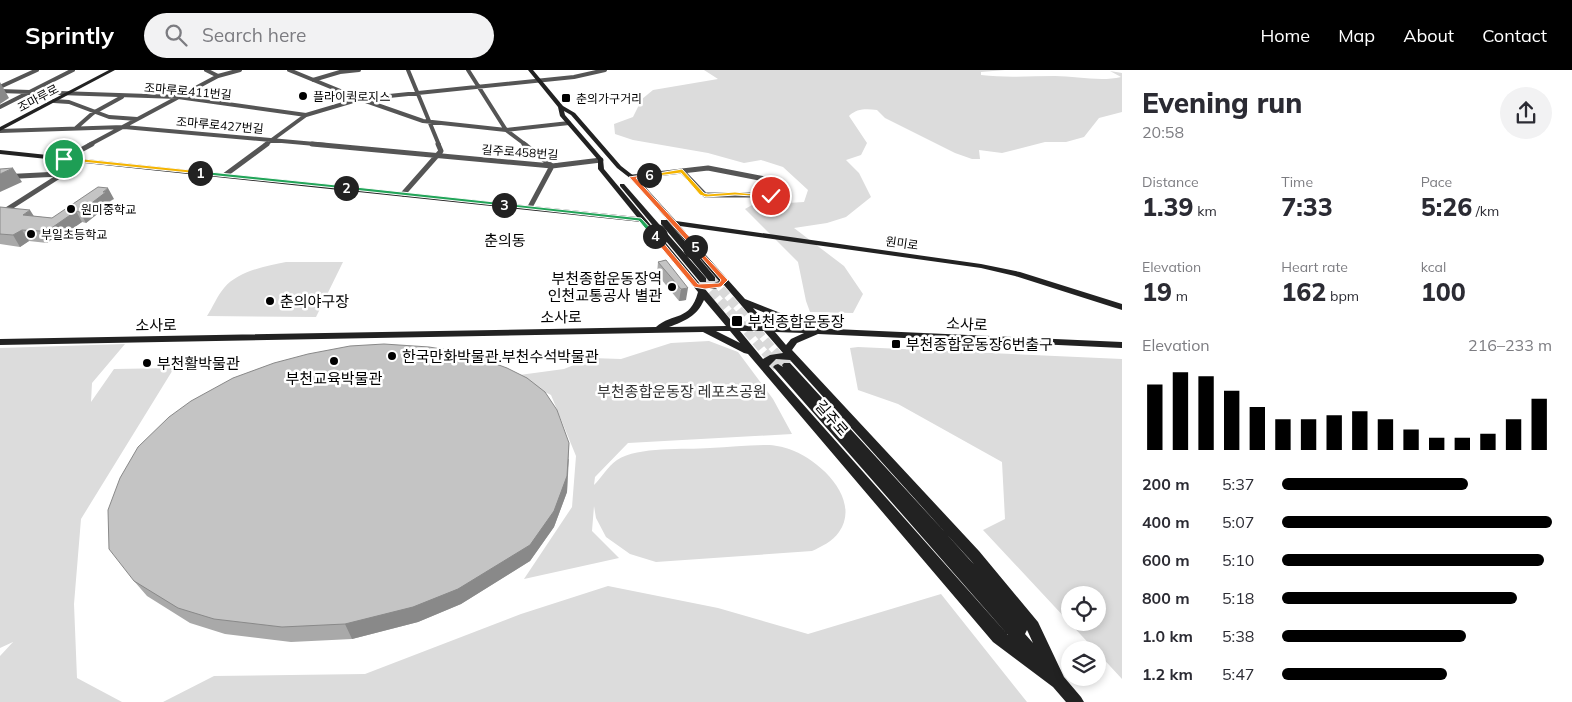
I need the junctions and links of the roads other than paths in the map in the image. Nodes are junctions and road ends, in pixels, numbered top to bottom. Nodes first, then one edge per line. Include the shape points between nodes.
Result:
1 (37, 70) edge
2 (73, 70) edge
3 (113, 70) edge
4 (206, 70) edge
5 (240, 70) edge
6 (289, 70) edge
7 (359, 70) edge
8 (408, 70) edge
9 (468, 70) edge
10 (530, 70) edge
11 (604, 70) edge
12 (339, 71) edge
13 (218, 76) junction
14 (313, 80) junction
15 (538, 81) junction
16 (0, 87) edge
17 (479, 87) junction
18 (0, 91) edge
19 (29, 92) junction
20 (418, 93) junction
21 (68, 94) junction
22 (124, 96) junction
23 (178, 97) junction
24 (360, 99) junction
25 (54, 101) junction
26 (0, 106) edge
27 (561, 107) junction
28 (95, 112) junction
29 (306, 115) junction
30 (138, 119) junction
31 (429, 122) junction
32 (571, 125) junction
33 (583, 126) junction
34 (124, 127) junction
35 (76, 128) junction
36 (0, 130) edge
37 (506, 130) junction
38 (272, 140) junction
39 (0, 152) edge
40 (438, 155) junction
41 (64, 159) junction
42 (601, 160) junction
43 (83, 161) junction
44 (552, 166) junction
45 (619, 167) junction
46 (682, 171) junction
47 (60, 174) junction
48 (225, 175) junction
49 (0, 177) edge
50 (632, 177) junction
51 (403, 194) junction
52 (530, 207) junction
53 (635, 212) junction
54 (0, 214) edge
55 (622, 218) junction
56 (641, 220) junction
57 (674, 223) junction
58 (712, 279) tunnel mouth
59 (724, 280) junction
60 (700, 286) junction
61 (742, 301) junction
62 (1122, 307) edge
63 (733, 328) junction
64 (766, 328) junction
65 (699, 329) junction
66 (655, 330) junction
67 (818, 331) junction
68 (0, 342) edge
69 (1122, 345) edge
70 (786, 360) junction
71 (761, 362) junction
72 (1058, 681) junction
73 (1076, 702) edge

1 - 16 street
2 - 19 street
3 - 21 street, 조마루로
4 - 13 street
5 - 13 street
6 - 14 street
7 - 12 street
8 - 20 street
9 - 17 street
10 - 15 street, 길주로
11 - 15 street
12 - 14 street
13 - 23 street
14 - 24 street
15 - 17 street
15 - 27 street, 길주로
17 - 20 street
17 - 37 street
18 - 19 street, 조마루로411번길
19 - 21 street, 조마루로411번길
19 - 26 street
20 - 24 street
20 - 31 street
21 - 22 street, 조마루로411번길
21 - 25 street, 조마루로
22 - 23 street, 조마루로411번길
22 - 28 street
23 - 29 street, 조마루로411번길
23 - 30 street
24 - 29 street
24 - 31 street
25 - 28 street via 69,102
25 - 36 street, 조마루로
27 - 32 street, 길주로 via 562,115
27 - 33 street, 길주로 via 573,114
28 - 30 street
28 - 35 street
29 - 38 street
30 - 34 street
31 - 37 street
31 - 40 street via 442,151
32 - 33 street
32 - 37 street
32 - 42 street, 길주로
33 - 45 street, 길주로
34 - 35 street, 조마루로427번길
34 - 38 street, 조마루로427번길
34 - 41 street
35 - 36 street, 조마루로427번길
37 - 44 street
38 - 40 street, 조마루로427번길
38 - 48 street
39 - 41 street
40 - 44 street, 길주로458번길
40 - 51 street
41 - 43 street
42 - 44 street, 길주로458번길
42 - 53 street, 길주로 via 601,169
42 - 60 street, 길주로
43 - 47 street
43 - 48 street
44 - 52 street
45 - 50 street, 길주로
45 - 58 street, 길주로
46 - 46 street via 726,170 777,182 783,189 777,195 708,196 702,194
46 - 50 street
47 - 49 street
47 - 54 street
48 - 51 street
50 - 57 street, 길주로
51 - 52 street
52 - 55 street
53 - 55 street
53 - 56 street, 길주로
55 - 56 street
56 - 60 street, 길주로
57 - 59 street, 길주로
57 - 62 street, 원미로 via 988,267
59 - 60 street via 721,285
59 - 61 street, 길주로
60 - 63 street, 길주로
60 - 66 street via 700,303 696,310
61 - 64 street, 길주로
61 - 67 street
63 - 64 street, 소사로
63 - 65 street, 소사로
63 - 71 street, 길주로
64 - 67 street, 소사로
64 - 70 street, 길주로
65 - 66 street, 소사로
65 - 71 street via 729,340
66 - 68 street, 소사로
67 - 69 street, 소사로
67 - 70 street via 794,341
70 - 71 street via 776,356
70 - 72 street, 길주로
70 - 72 street, 길주로 via 974,555 1033,627
71 - 72 street, 길주로 via 998,637
72 - 73 street, 길주로

